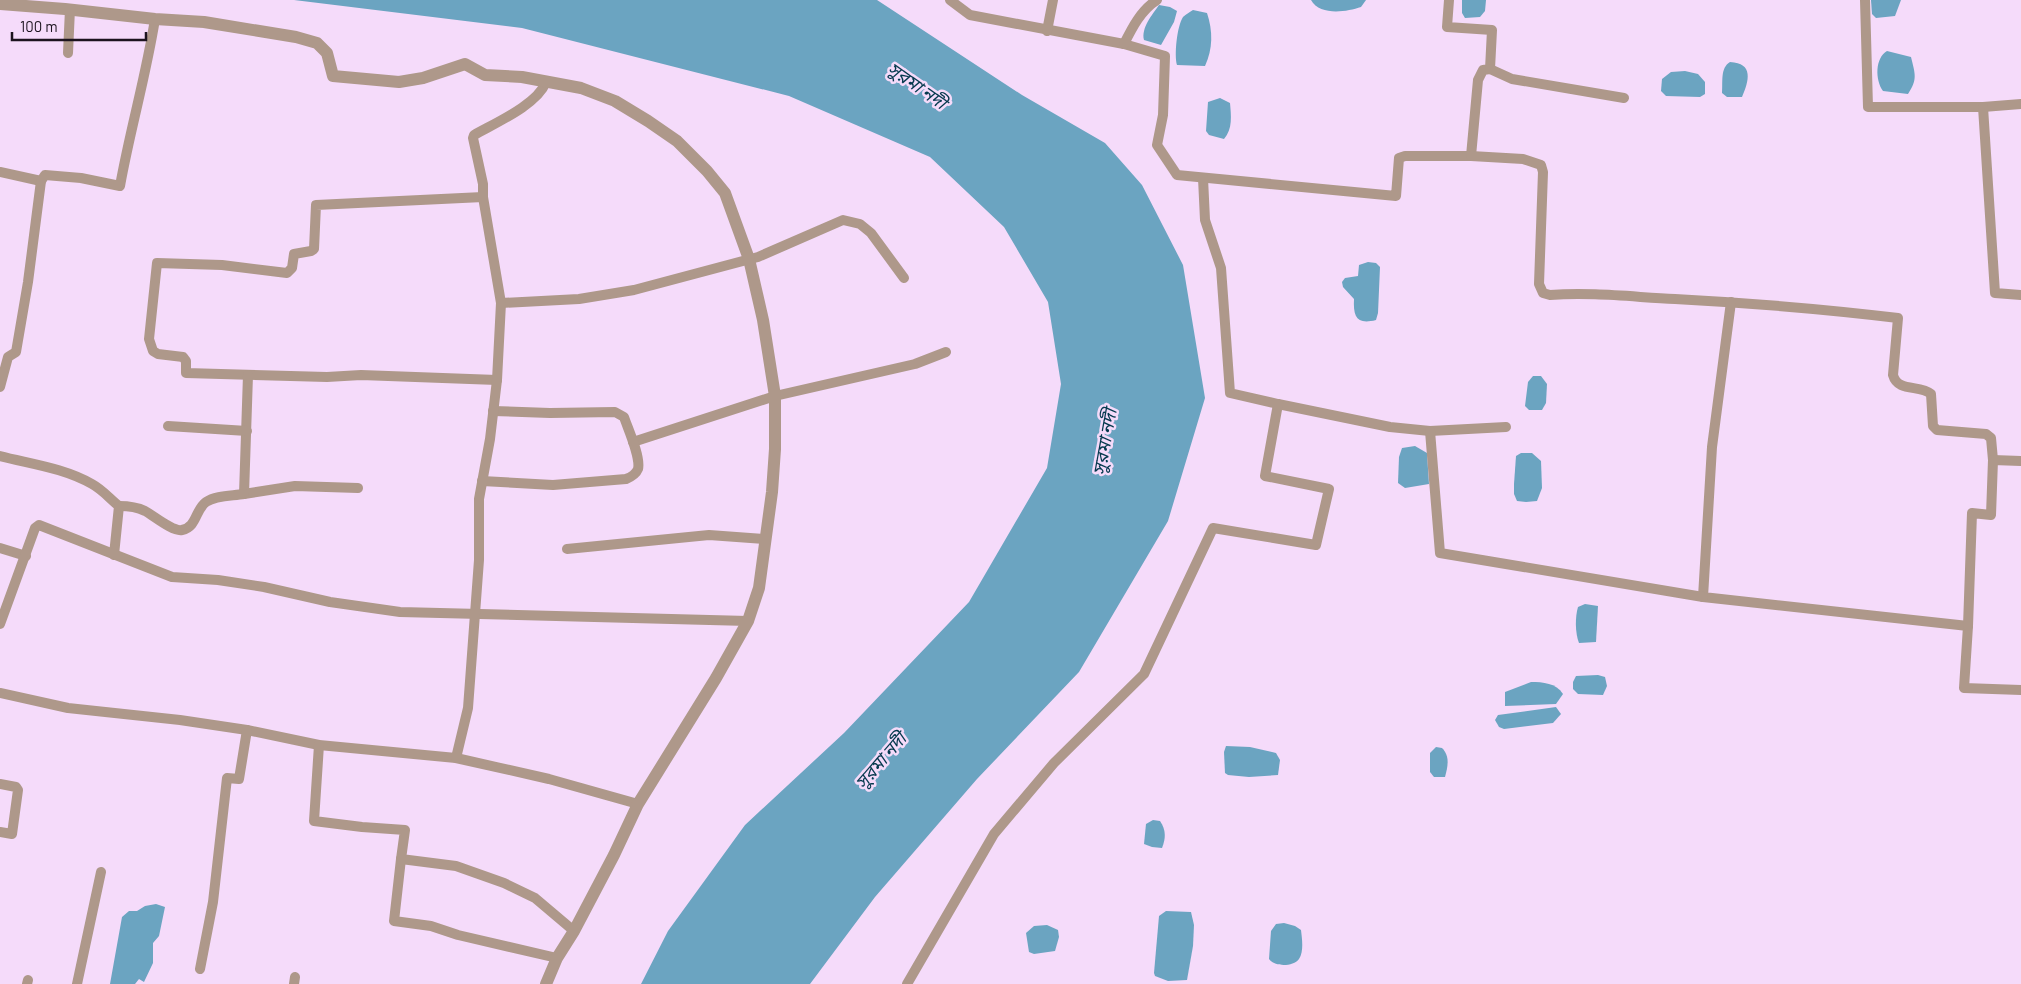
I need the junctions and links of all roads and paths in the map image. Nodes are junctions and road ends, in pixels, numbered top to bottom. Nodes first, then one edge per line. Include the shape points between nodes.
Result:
1 (950, 0) edge
2 (1053, 0) edge
3 (1157, 0) edge
4 (1449, 0) edge
5 (1865, 0) edge
6 (0, 4) edge
7 (70, 9) junction
8 (155, 19) junction
9 (1047, 31) junction
10 (1124, 44) junction
11 (68, 53) dead end
12 (1490, 69) junction
13 (546, 82) junction
14 (1624, 98) dead end
15 (2021, 104) edge
16 (1982, 107) junction
17 (1471, 156) junction
18 (0, 172) edge
19 (1203, 178) junction
20 (41, 181) junction
21 (483, 197) junction
22 (749, 259) junction
23 (904, 278) dead end
24 (2021, 295) edge
25 (1731, 302) junction
26 (501, 303) junction
27 (946, 352) dead end
28 (248, 375) junction
29 (497, 380) junction
30 (0, 388) edge
31 (775, 396) junction
32 (1278, 404) junction
33 (493, 411) junction
34 (168, 426) dead end
35 (1506, 427) dead end
36 (247, 431) junction
37 (1430, 431) junction
38 (632, 442) junction
39 (0, 456) edge
40 (1993, 460) junction
41 (2021, 461) edge
42 (482, 481) junction
43 (358, 488) dead end
44 (244, 494) junction
45 (119, 506) junction
46 (766, 538) junction
47 (0, 548) edge
48 (567, 549) dead end
49 (114, 555) junction
50 (26, 556) junction
51 (1703, 597) junction
52 (476, 615) junction
53 (1, 620) edge
54 (748, 621) junction
55 (1968, 626) junction
56 (2021, 690) edge
57 (0, 693) edge
58 (247, 730) junction
59 (319, 745) junction
60 (456, 758) junction
61 (0, 784) edge
62 (638, 804) junction
63 (0, 832) edge
64 (401, 859) junction
65 (101, 872) dead end
66 (574, 931) junction
67 (558, 958) junction
68 (200, 969) dead end
69 (77, 984) edge
70 (546, 984) edge
71 (907, 984) edge

1 - 9 street via 970,16
2 - 9 street
3 - 10 street via 1141,15
4 - 12 street via 1447,27 1492,30
5 - 16 street via 1868,107
6 - 7 street
7 - 8 street
7 - 11 street
8 - 13 street via 204,22 296,36 317,43 327,53 333,76 399,82 465,64 485,75
8 - 20 street via 120,186 46,175
9 - 10 street
10 - 19 street via 1165,56 1158,144 1177,175
12 - 14 street via 1512,79
12 - 17 street via 1483,70 1478,80
13 - 21 street via 542,92 506,118 474,135
13 - 22 street via 581,88 615,101 677,141 726,193
15 - 16 street
16 - 24 street via 1995,293
17 - 19 street via 1399,158 1396,196
17 - 25 street via 1523,159 1540,165 1543,172 1539,284 1543,293 1550,296 1596,294
18 - 20 street
19 - 32 street via 1205,220 1221,268 1230,393
20 - 30 street via 16,352 8,357
21 - 26 street
21 - 28 street via 316,205 314,249 294,254 292,268 287,273 222,265 157,263 149,339 153,351 183,357 186,372
22 - 23 street via 758,258 843,220 860,224 871,233
22 - 26 street via 634,290 579,299
22 - 31 street
25 - 40 street via 1898,318 1895,381 1898,385 1931,394 1933,426 1937,430 1986,434 1991,438
25 - 51 street via 1712,447
26 - 29 street
27 - 31 street via 914,364
28 - 29 street
28 - 36 street
29 - 33 street
31 - 38 street
31 - 46 street via 775,449
32 - 37 street via 1390,427
32 - 71 street via 1265,476 1329,489 1316,545 1213,528 1144,674 1054,763 994,834
33 - 38 street via 614,412 624,417
33 - 42 street
34 - 36 street
35 - 37 street
36 - 44 street
37 - 51 street via 1440,553
38 - 42 street via 638,466 631,477 553,484
39 - 45 street via 64,471 92,484
40 - 41 street
40 - 55 street via 1991,515 1972,513
42 - 52 street
43 - 44 street via 295,486
44 - 45 street via 206,501 199,508 193,524 183,530 174,530 143,510
45 - 49 street
46 - 48 street via 709,535
46 - 54 street via 759,588
47 - 50 street
49 - 50 street via 39,525 35,528
49 - 52 street via 172,577 264,587 330,602 400,612
50 - 53 street
51 - 55 street
52 - 54 street
52 - 60 street via 468,708
54 - 62 street
55 - 56 street via 1964,688
57 - 58 street via 68,708
58 - 59 street
58 - 68 street via 238,779 226,778 213,902
59 - 60 street
59 - 64 street via 314,821 405,830
60 - 62 street
61 - 63 street via 18,790 12,834
62 - 66 street
64 - 66 street via 456,866 504,883 535,898
64 - 67 street via 394,921 431,926
65 - 69 street
66 - 67 street
67 - 70 street

